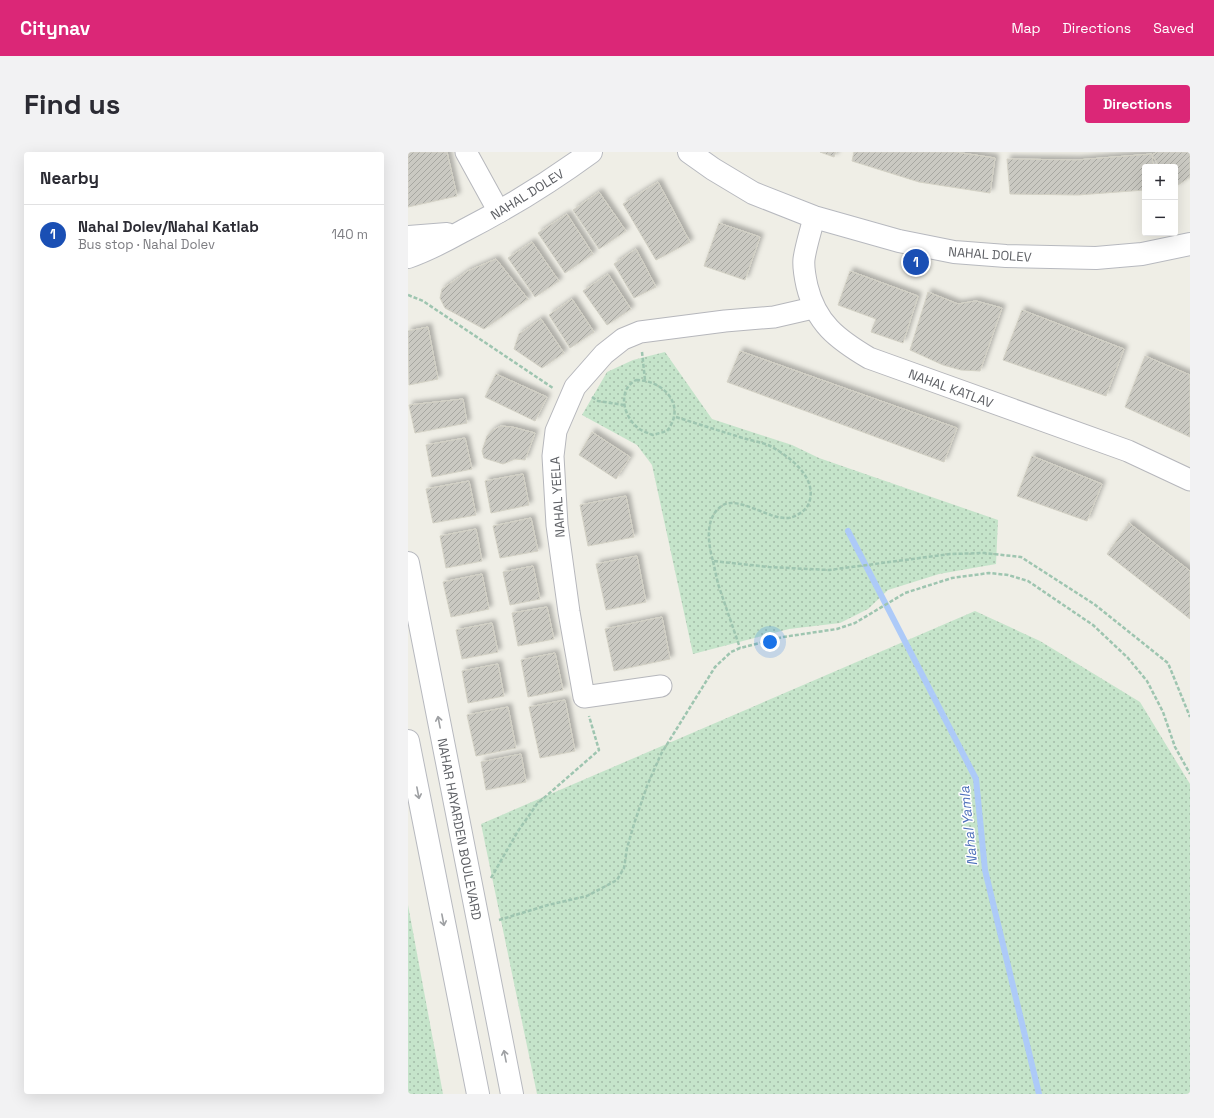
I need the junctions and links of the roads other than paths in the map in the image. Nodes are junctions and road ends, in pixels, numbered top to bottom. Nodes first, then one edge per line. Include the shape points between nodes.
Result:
1 (466, 152) edge
2 (591, 152) edge
3 (689, 152) edge
4 (499, 212) junction
5 (814, 217) junction
6 (460, 233) junction
7 (408, 237) edge
8 (1190, 244) edge
9 (408, 257) edge
10 (814, 308) junction
11 (1190, 480) edge
12 (408, 563) edge
13 (661, 686) dead end
14 (408, 741) edge
15 (478, 1094) edge
16 (512, 1094) edge

1 - 4 street
2 - 4 main road, NAHAL DOLEV
3 - 5 main road, NAHAL DOLEV via 753,193
4 - 6 main road, NAHAL DOLEV
5 - 8 main road, NAHAL DOLEV via 899,242 954,252 998,256 1096,258 1142,254
5 - 10 street, NAHAL KATLAV via 804,260 804,272
6 - 7 main road, NAHAL DOLEV
6 - 9 main road, NAHAL DOLEV via 438,246
10 - 11 street, NAHAL KATLAV via 834,335 869,358 1128,451
10 - 13 street, NAHAL YEELA via 774,317 640,332 623,339 604,354 572,393 556,431 553,456 557,525 584,697
16 -> 12 main road, NAHAR HAYARDEN BOULEVARD
14 -> 15 main road

